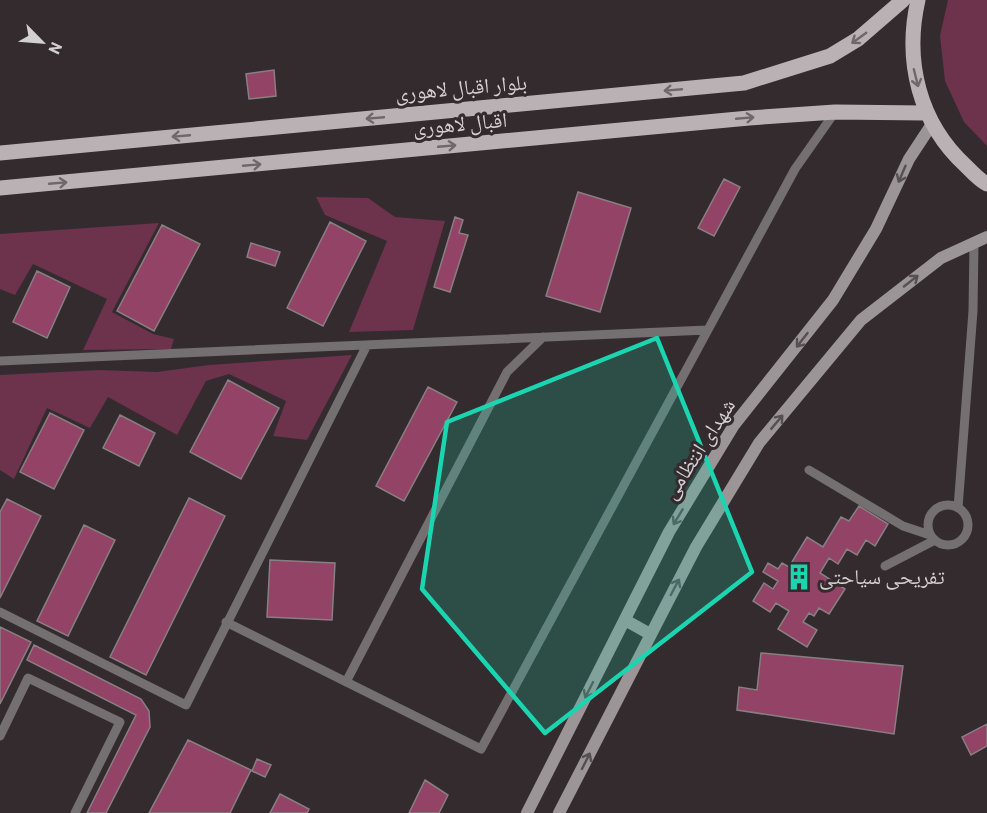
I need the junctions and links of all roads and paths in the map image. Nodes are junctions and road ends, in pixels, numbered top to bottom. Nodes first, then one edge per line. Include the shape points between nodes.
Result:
1 (903, 0) edge
2 (918, 0) edge
3 (835, 112) junction
4 (929, 118) junction
5 (0, 153) edge
6 (987, 184) edge
7 (0, 188) edge
8 (987, 237) edge
9 (974, 242) junction
10 (707, 330) junction
11 (543, 337) junction
12 (367, 345) junction
13 (0, 361) edge
14 (809, 470) dead end
15 (958, 507) junction
16 (933, 537) junction
17 (885, 566) dead end
18 (0, 612) edge
19 (625, 620) junction
20 (226, 622) junction
21 (650, 634) junction
22 (346, 682) junction
23 (0, 736) edge
24 (75, 813) edge
25 (527, 813) edge
26 (559, 813) edge

1 -> 5 main road, بلوار اقبال لاهوری via 858,39 830,56 744,83
2 -> 4 main road via 912,27 913,72
3 - 4 main road, اقبال لاهوری
7 -> 3 main road, اقبال لاهوری
3 - 10 lane via 795,169
4 - 6 main road via 950,152
4 -> 19 main road, شهدای انتظامی via 876,230 833,300 734,425 669,532
8 - 9 main road
9 - 15 lane via 974,311
21 -> 9 main road via 696,547 759,443 861,320 941,258
10 - 11 lane
10 - 22 lane via 481,749
11 - 12 lane
11 - 22 lane via 507,372
12 - 13 lane
12 - 20 lane
14 - 16 lane via 903,526
15 - 16 lane via 945,505 934,511 928,522
15 - 16 lane via 967,517 965,537 947,545
16 - 17 lane
18 - 20 lane via 186,705
19 - 21 main road
19 -> 25 main road, شهدای انتظامی
20 - 22 lane
26 -> 21 main road
23 - 24 lane via 28,678 120,722

